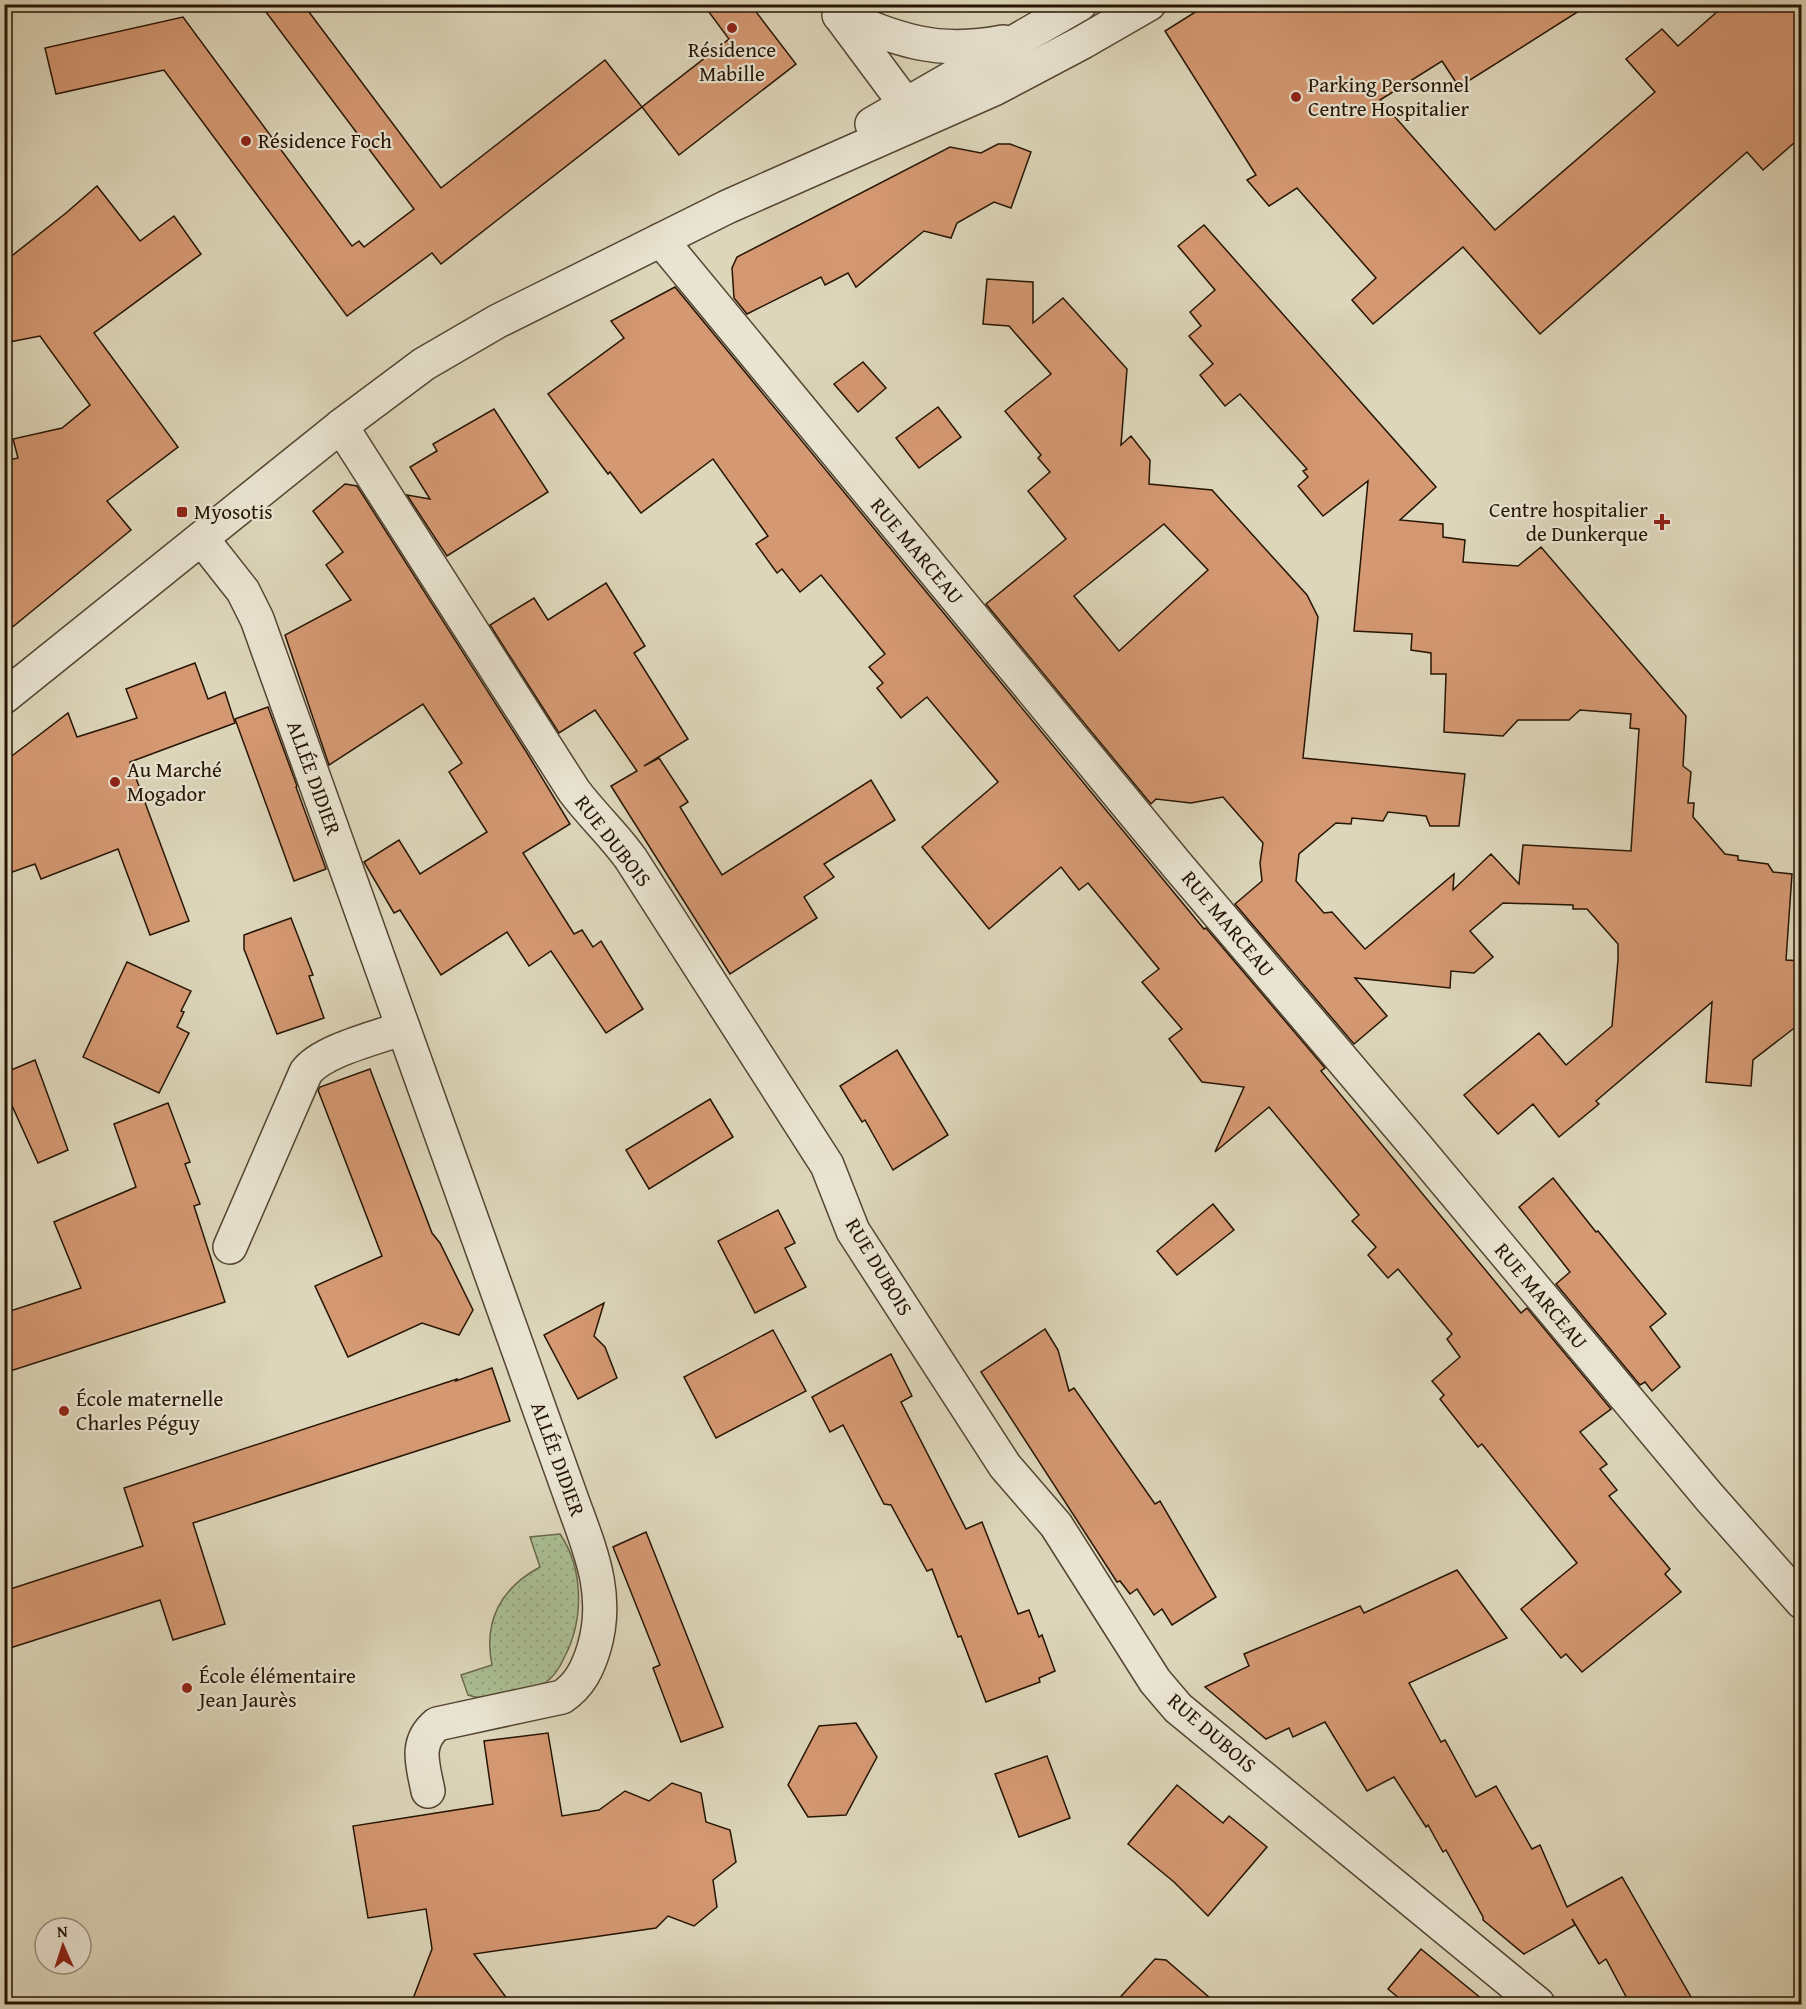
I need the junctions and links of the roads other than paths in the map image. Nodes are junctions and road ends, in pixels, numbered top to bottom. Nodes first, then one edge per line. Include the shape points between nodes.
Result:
1 (1080, 4) edge
2 (1149, 4) edge
3 (835, 10) edge
4 (1025, 37) junction
5 (912, 114) junction
6 (661, 240) junction
7 (341, 426) junction
8 (202, 539) junction
9 (4, 697) edge
10 (404, 1028) junction
11 (230, 1247) dead end
12 (1802, 1602) edge
13 (428, 1791) dead end
14 (1538, 2004) edge

1 - 4 street
2 - 5 street via 1028,72
3 - 4 street via 890,37 934,46 978,47
3 - 5 street
4 - 5 street
5 - 6 street
6 - 7 street via 517,311 424,364
6 - 12 street, RUE MARCEAU via 1177,865
7 - 8 street
7 - 14 street, RUE DUBOIS via 574,791 631,859 818,1151 853,1230 998,1456 1056,1525 1155,1681 1178,1708
8 - 9 street
8 - 10 street, ALLÉE DIDIER via 243,591 257,618
10 - 11 street via 325,1056 306,1071
10 - 13 street, ALLÉE DIDIER via 586,1538 601,1607 599,1630 583,1676 562,1697 447,1720 428,1731 421,1756

